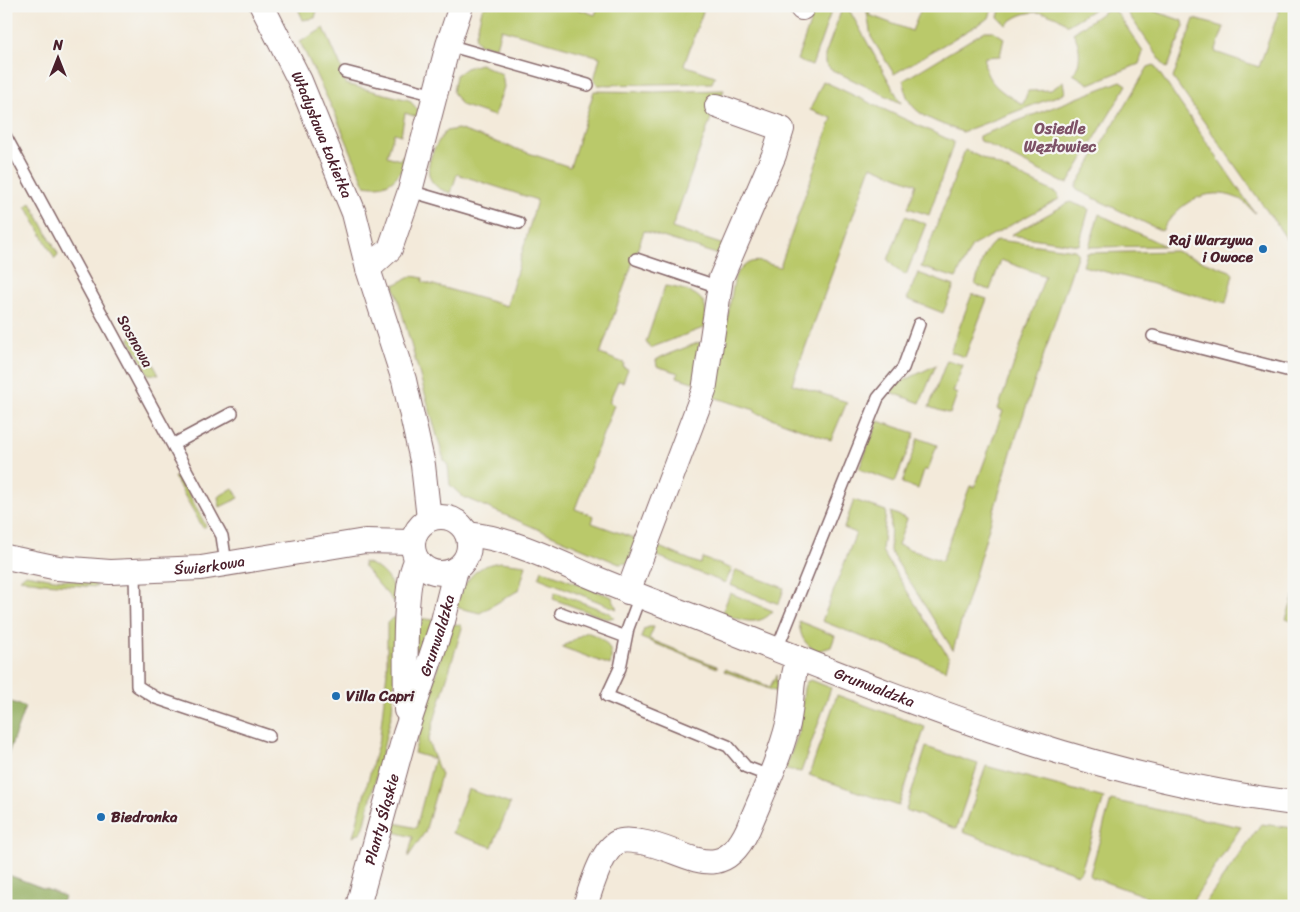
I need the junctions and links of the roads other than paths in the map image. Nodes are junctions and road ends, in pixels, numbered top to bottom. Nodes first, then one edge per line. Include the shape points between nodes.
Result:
1 (262, 6) edge
2 (461, 6) edge
3 (448, 45) junction
4 (346, 72) dead end
5 (588, 85) dead end
6 (435, 95) junction
7 (717, 106) dead end
8 (6, 137) edge
9 (410, 191) junction
10 (519, 223) dead end
11 (636, 259) dead end
12 (368, 269) junction
13 (720, 287) junction
14 (919, 324) dead end
15 (1153, 336) dead end
16 (1294, 372) edge
17 (232, 413) dead end
18 (174, 444) junction
19 (429, 519) junction
20 (467, 534) junction
21 (414, 551) junction
22 (6, 557) edge
23 (226, 564) junction
24 (456, 569) junction
25 (135, 570) junction
26 (634, 594) junction
27 (561, 612) dead end
28 (626, 636) junction
29 (777, 649) junction
30 (798, 659) junction
31 (405, 734) junction
32 (269, 736) dead end
33 (769, 776) junction
34 (1294, 803) edge
35 (358, 906) edge
36 (584, 906) edge

1 - 12 street, Władysława Łokietka via 300,81 354,213
2 - 3 street
3 - 5 lane
3 - 6 street
4 - 6 lane
6 - 9 street
7 - 13 street via 782,129
8 - 18 lane, Sosnowa
9 - 10 lane
9 - 12 street via 390,249
11 - 13 lane
12 - 19 street, Władysława Łokietka via 404,380 423,465
13 - 26 street via 704,391
14 - 29 lane via 903,368 878,398
15 - 16 lane
17 - 18 lane
18 - 23 lane, Sosnowa via 222,536
19 - 20 street via 454,520
19 - 21 street via 416,530
20 - 24 street via 467,556
20 - 26 street, Grunwaldzka via 522,548
21 - 23 street, Świerkowa via 358,542
21 - 24 street via 430,571
21 - 31 street, Grunwaldzka via 408,601
22 - 25 street, Świerkowa via 67,569
23 - 25 street, Świerkowa
24 - 31 street, Grunwaldzka via 443,621
25 - 32 lane via 137,686 156,698
26 - 28 lane
26 - 29 street, Grunwaldzka
27 - 28 lane
28 - 33 lane via 620,668 607,696 728,746 746,767
29 - 30 street, Grunwaldzka
30 - 33 street via 792,678 788,722
30 - 34 street, Grunwaldzka via 1065,754 1197,788
31 - 35 street, Planty Śląskie
33 - 36 street via 742,843 733,854 720,861 704,863 648,843 618,842 607,852

